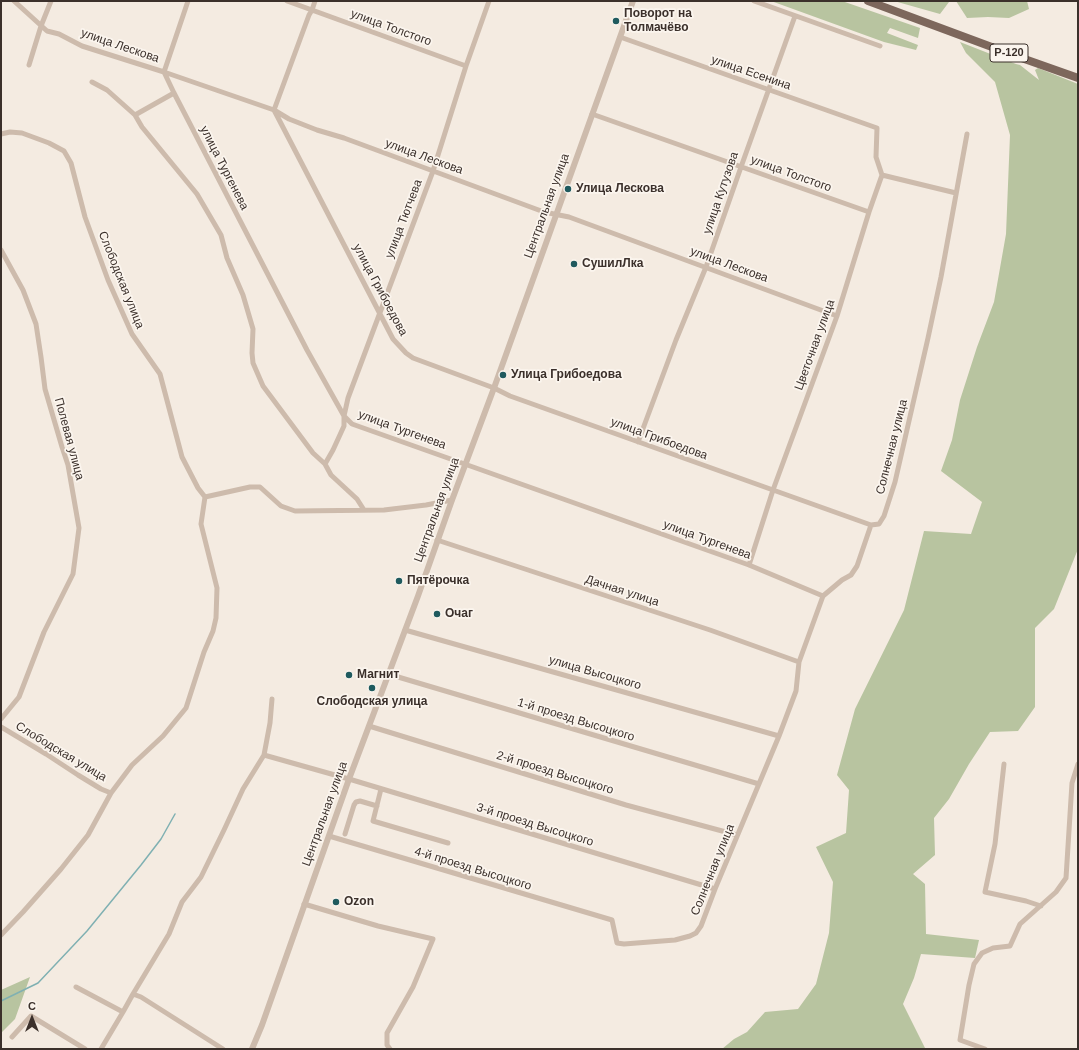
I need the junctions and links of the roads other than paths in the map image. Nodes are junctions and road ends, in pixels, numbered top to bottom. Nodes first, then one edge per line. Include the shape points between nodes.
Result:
1 (14, 1) edge
2 (51, 1) edge
3 (188, 1) edge
4 (287, 1) edge
5 (315, 1) edge
6 (489, 1) edge
7 (632, 1) edge
8 (754, 1) edge
9 (868, 1) edge
10 (312, 10) junction
11 (795, 16) junction
12 (41, 26) junction
13 (620, 37) junction
14 (880, 46) dead end
15 (29, 65) dead end
16 (466, 66) junction
17 (164, 72) junction
18 (1078, 78) edge
19 (92, 82) dead end
20 (768, 90) junction
21 (174, 93) junction
22 (274, 110) junction
23 (592, 114) junction
24 (136, 115) junction
25 (1, 134) edge
26 (966, 134) dead end
27 (740, 167) junction
28 (433, 171) junction
29 (882, 174) junction
30 (956, 193) junction
31 (869, 212) junction
32 (556, 215) junction
33 (1, 250) edge
34 (706, 267) junction
35 (380, 312) junction
36 (837, 316) junction
37 (494, 388) junction
38 (344, 416) junction
39 (638, 442) junction
40 (325, 464) junction
41 (466, 464) junction
42 (773, 490) junction
43 (205, 497) junction
44 (452, 500) junction
45 (364, 510) junction
46 (871, 525) junction
47 (437, 540) junction
48 (749, 565) junction
49 (823, 596) junction
50 (405, 630) junction
51 (799, 662) junction
52 (388, 674) junction
53 (272, 699) dead end
54 (1, 719) edge
55 (369, 726) junction
56 (1, 727) edge
57 (779, 736) junction
58 (264, 755) junction
59 (1004, 764) dead end
60 (1078, 764) edge
61 (349, 779) junction
62 (759, 784) junction
63 (382, 789) junction
64 (111, 793) junction
65 (377, 806) junction
66 (345, 834) dead end
67 (737, 835) junction
68 (329, 836) junction
69 (448, 843) dead end
70 (715, 890) junction
71 (304, 904) junction
72 (1041, 906) junction
73 (1, 935) edge
74 (617, 943) joint
75 (76, 987) dead end
76 (133, 994) junction
77 (123, 1012) junction
78 (12, 1037) dead end
79 (84, 1049) edge
80 (101, 1049) edge
81 (223, 1049) edge
82 (252, 1049) edge
83 (390, 1049) edge
84 (985, 1049) edge

1 - 12 street, улица Лескова
2 - 12 street
3 - 17 street
4 - 10 street, улица Толстого
5 - 10 street
6 - 16 street, улица Тютчева
7 - 13 street, Центральная улица
8 - 11 street
9 - 18 main road, Р-120
10 - 16 street, улица Толстого
10 - 22 street
11 - 14 street
11 - 20 street, улица Кутузова
12 - 15 street
12 - 17 street, улица Лескова via 82,46
13 - 20 street, улица Есенина
13 - 23 street, Центральная улица
16 - 28 street, улица Тютчева
17 - 21 street, улица Тургенева
17 - 22 street, улица Лескова
19 - 24 street via 107,90
20 - 27 street, улица Кутузова
20 - 29 street, улица Есенина via 877,128 876,157
21 - 24 street
21 - 38 street, улица Тургенева via 303,343
22 - 28 street, улица Лескова via 317,130
22 - 35 street, улица Грибоедова
23 - 27 street, улица Толстого
23 - 32 street, Центральная улица
24 - 40 street via 142,127 197,194 220,235 243,295 252,329 252,362 263,386 313,453
25 - 43 street, Слободская улица via 22,133 49,143 64,151 71,163 85,217 108,280 132,334 160,374 182,457
26 - 30 street, Солнечная улица
27 - 31 street, улица Толстого
27 - 34 street, улица Кутузова
28 - 32 street, улица Лескова
28 - 35 street, улица Тютчева
29 - 30 street
29 - 31 street, Цветочная улица
30 - 46 street, Солнечная улица via 938,293 895,482 884,516 879,524
31 - 36 street, Цветочная улица
32 - 34 street, улица Лескова via 569,217
32 - 37 street, Центральная улица
33 - 54 street, Полевая улица via 23,290 36,324 45,389 68,465 79,528 73,574 44,632 20,696
34 - 36 street, улица Лескова
34 - 39 street, улица Кутузова
35 - 37 street, улица Грибоедова via 393,339 406,353
35 - 38 street, улица Тютчева via 348,398
36 - 42 street, Цветочная улица
37 - 39 street, улица Грибоедова
37 - 41 street, Центральная улица
38 - 40 street, улица Тютчева via 344,426
38 - 41 street, улица Тургенева via 352,424
39 - 42 street, улица Грибоедова
40 - 45 street
41 - 44 street, Центральная улица
41 - 48 street, улица Тургенева
42 - 46 street, улица Грибоедова
42 - 48 street, Цветочная улица
43 - 45 street via 260,487 281,506 295,511
43 - 64 street, Слободская улица via 201,524 217,588 213,631 186,708 163,736 132,766
44 - 45 street via 384,510
44 - 47 street, Центральная улица
46 - 49 street via 857,566 851,575
47 - 50 street, Центральная улица
47 - 51 street, Дачная улица
48 - 49 street, улица Тургенева
49 - 51 street
50 - 52 street, Центральная улица
50 - 57 street, улица Высоцкого
51 - 57 street via 796,691
52 - 55 street, Центральная улица
52 - 62 street, 1-й проезд Высоцкого
53 - 58 street
55 - 61 street, Центральная улица
55 - 67 street, 2-й проезд Высоцкого via 626,805
56 - 64 street, Слободская улица
57 - 62 street, Солнечная улица
58 - 61 street, 3-й проезд Высоцкого
58 - 76 street via 243,789 201,877 182,902 169,934
59 - 72 street via 995,844 985,892
60 - 72 street via 1072,783 1066,878
61 - 63 street, 3-й проезд Высоцкого
61 - 68 street, Центральная улица
62 - 67 street, Солнечная улица
63 - 65 street
63 - 70 street, 3-й проезд Высоцкого
64 - 73 street, Слободская улица via 88,835
65 - 66 street via 356,802
65 - 69 street via 373,821
67 - 70 street, Солнечная улица
68 - 71 street, Центральная улица
68 - 74 street, 4-й проезд Высоцкого via 612,920
70 - 74 street, Солнечная улица via 696,933 675,940
71 - 82 street, Центральная улица
71 - 83 street via 433,939 413,987 387,1033 387,1045
72 - 84 street via 1020,924 1010,946 993,948 982,953 974,964 960,1040
75 - 77 street
76 - 77 street
76 - 81 street
77 - 80 street
78 - 79 street via 31,1016

